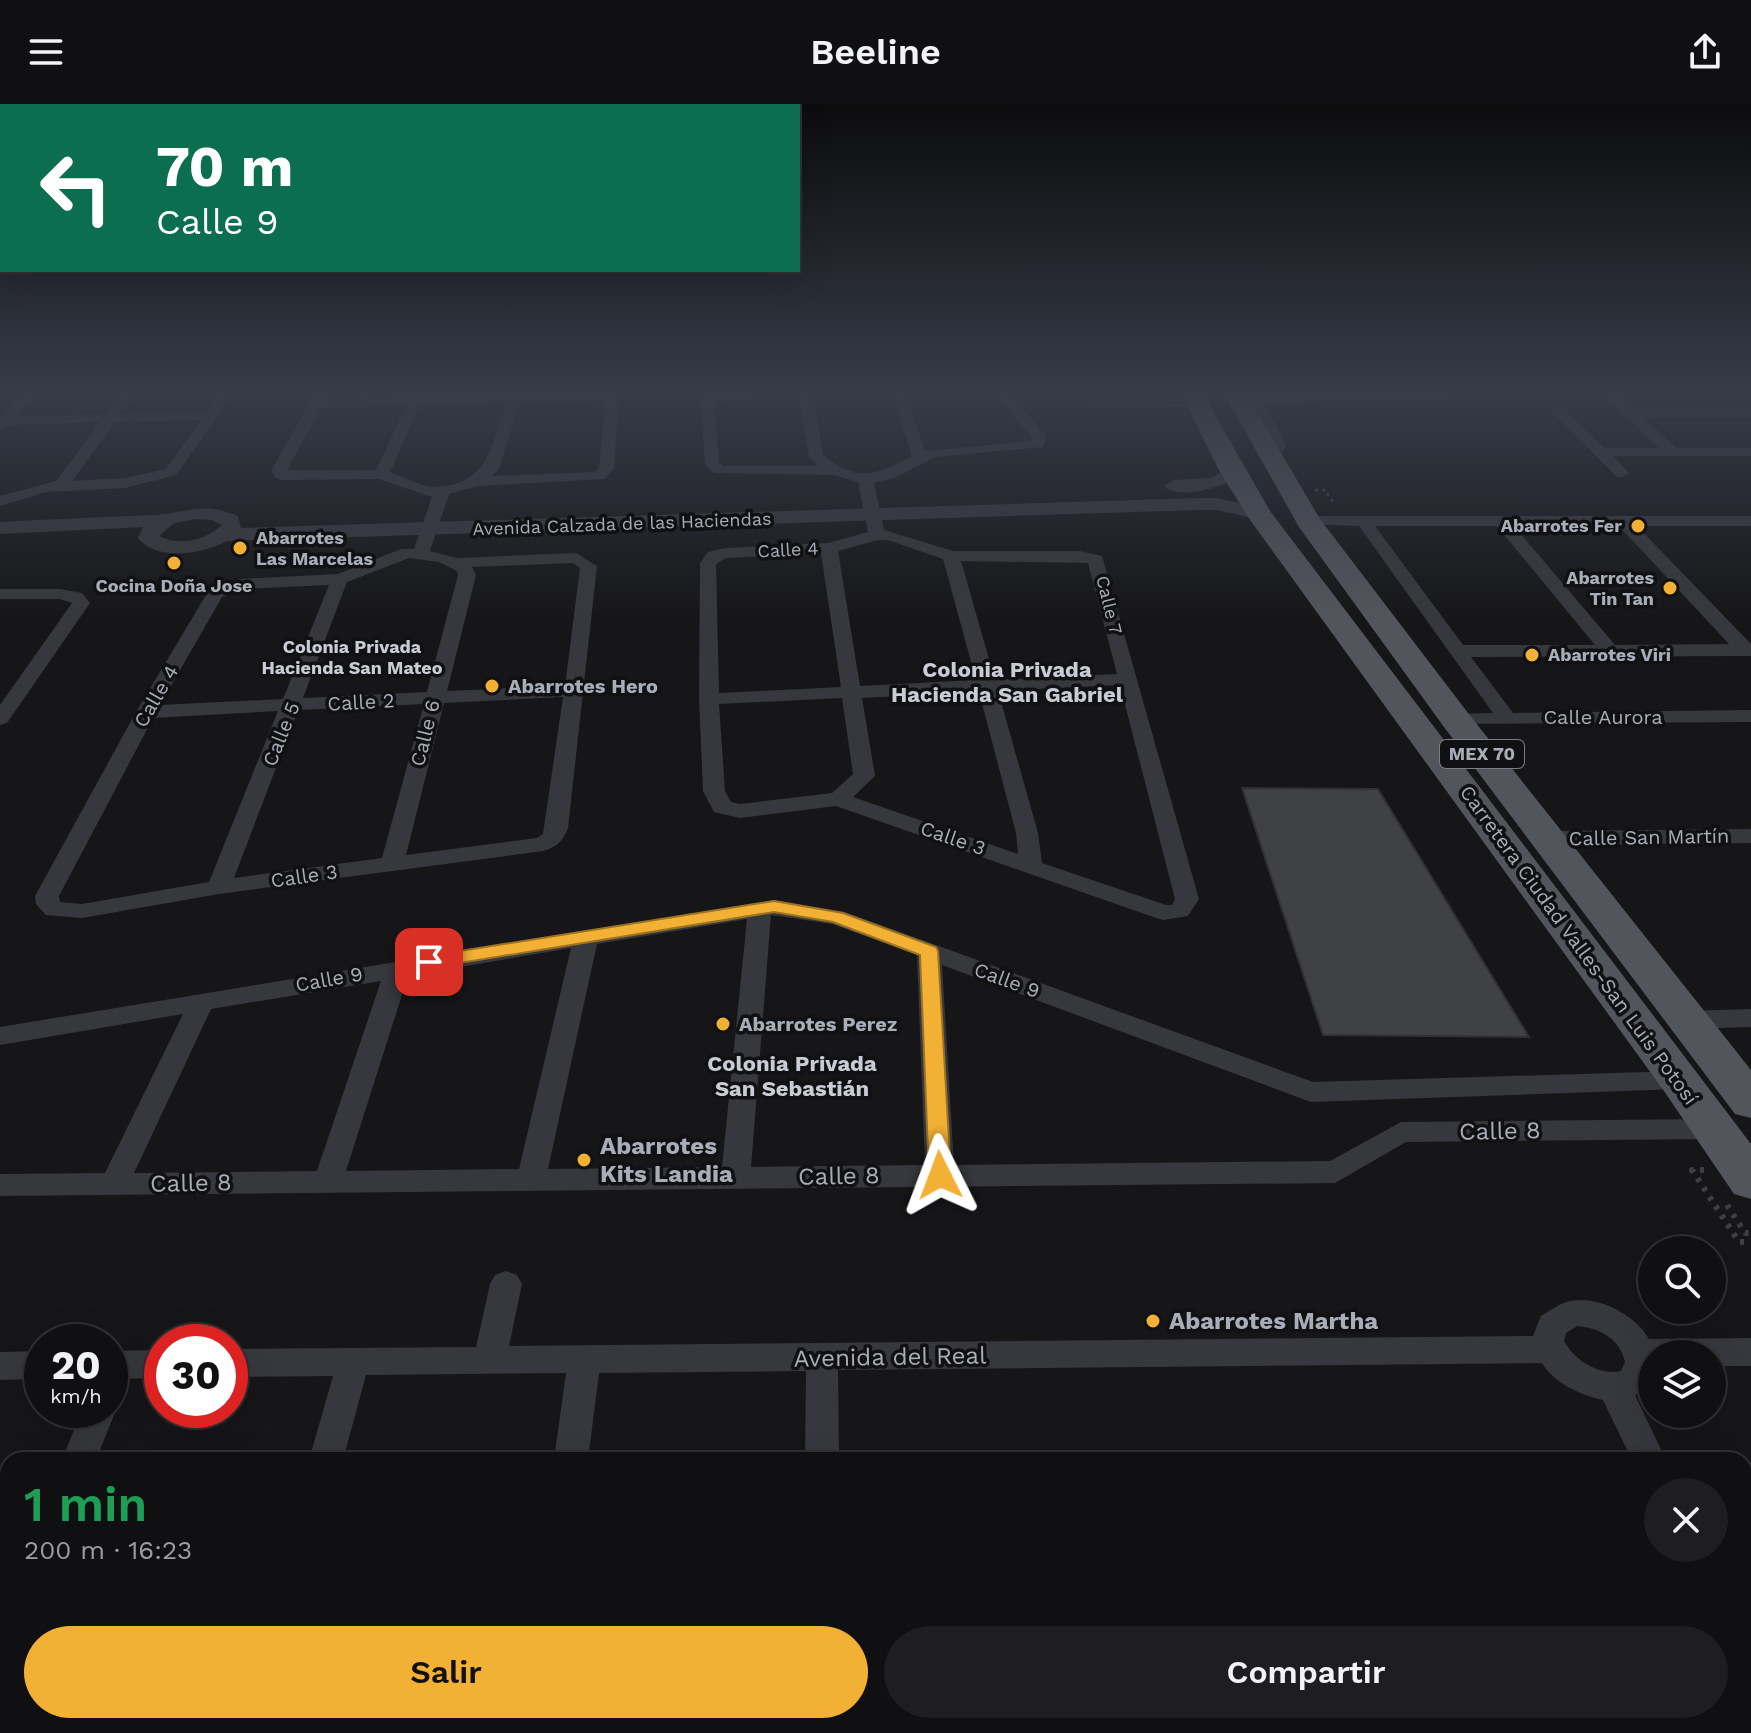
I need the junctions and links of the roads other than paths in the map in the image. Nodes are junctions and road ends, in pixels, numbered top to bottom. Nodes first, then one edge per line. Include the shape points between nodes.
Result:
1 (71, 468) edge
2 (174, 468) edge
3 (281, 468) edge
4 (384, 468) edge
5 (491, 468) edge
6 (606, 468) edge
7 (717, 468) edge
8 (830, 468) edge
9 (910, 468) edge
10 (1231, 468) edge
11 (1276, 468) edge
12 (1616, 468) edge
13 (834, 471) junction
14 (1233, 472) junction
15 (1621, 473) dead end
16 (381, 474) junction
17 (476, 481) junction
18 (59, 484) junction
19 (1112, 487) junction
20 (0, 503) edge
21 (884, 503) junction
22 (1121, 506) junction
23 (430, 511) junction
24 (1259, 514) junction
25 (166, 520) junction
26 (1308, 521) junction
27 (1743, 521) edge
28 (1502, 522) junction
29 (1624, 522) junction
30 (1365, 523) junction
31 (226, 526) junction
32 (0, 528) edge
33 (1751, 536) edge
34 (148, 538) junction
35 (0, 544) edge
36 (829, 548) junction
37 (414, 553) junction
38 (951, 556) junction
39 (457, 563) junction
40 (340, 579) junction
41 (0, 594) edge
42 (1609, 650) junction
43 (1747, 650) edge
44 (1458, 651) junction
45 (1128, 679) junction
46 (986, 686) junction
47 (576, 691) junction
48 (852, 692) junction
49 (434, 698) junction
50 (709, 699) junction
51 (293, 705) junction
52 (146, 712) junction
53 (1751, 716) edge
54 (1506, 718) junction
55 (0, 719) edge
56 (1456, 720) junction
57 (838, 799) junction
58 (722, 807) joint
59 (1751, 836) edge
60 (1547, 838) junction
61 (392, 864) junction
62 (1031, 865) junction
63 (219, 887) junction
64 (760, 909) junction
65 (54, 910) joint
66 (1180, 911) joint
67 (586, 937) junction
68 (929, 951) junction
69 (398, 968) junction
70 (202, 1001) junction
71 (1751, 1018) edge
72 (1687, 1020) junction
73 (1, 1037) edge
74 (1680, 1080) junction
75 (1386, 1091) junction
76 (1751, 1102) edge
77 (1714, 1129) junction
78 (1401, 1132) junction
79 (940, 1175) junction
80 (736, 1177) junction
81 (531, 1179) junction
82 (328, 1181) junction
83 (115, 1183) junction
84 (0, 1185) edge
85 (1736, 1188) edge
86 (506, 1284) dead end
87 (1551, 1349) junction
88 (1638, 1349) edge
89 (1726, 1352) edge
90 (1751, 1352) edge
91 (822, 1358) junction
92 (584, 1360) junction
93 (489, 1361) junction
94 (353, 1362) junction
95 (248, 1363) edge
96 (24, 1365) edge
97 (0, 1366) edge
98 (1638, 1375) edge
99 (1614, 1387) junction
100 (92, 1428) edge
101 (82, 1452) edge
102 (328, 1452) edge
103 (572, 1452) edge
104 (822, 1452) edge
105 (1645, 1452) edge

1 - 18 street
2 - 18 street via 160,477 125,483
3 - 16 street via 281,475
4 - 16 street
5 - 17 street
6 - 17 street via 599,476
7 - 13 street
8 - 13 street
9 - 21 street
10 - 14 main road, Carretera Ciudad Valles-San Luis Potosí / MEX 70
11 - 26 main road, MEX 70
12 - 15 street
13 - 21 street
14 - 19 street, Avenida Calzada de las Haciendas via 1210,483
14 - 24 main road, Carretera Ciudad Valles-San Luis Potosí / MEX 70
16 - 23 street
17 - 23 street
18 - 20 street
19 - 21 street, Avenida Calzada de las Haciendas
19 - 22 street
21 - 22 street, Avenida Calzada de las Haciendas
21 - 23 street, Avenida Calzada de las Haciendas
21 - 36 street
21 - 38 street, Calle 7
22 - 24 street, Avenida Calzada de las Haciendas via 1218,504
23 - 31 street, Avenida Calzada de las Haciendas
23 - 37 street
24 - 74 main road, Carretera Ciudad Valles-San Luis Potosí / MEX 70
25 - 31 street via 205,513
25 - 32 street
25 - 34 street via 151,529
26 - 30 street
26 - 56 main road, MEX 70
27 - 29 street
27 - 33 street
28 - 29 street
28 - 30 street
28 - 42 street
29 - 43 street
30 - 44 street
31 - 34 street via 196,545 157,544
34 - 35 street
36 - 48 street
36 - 50 street, Calle 4 via 726,553 708,563
37 - 39 street
37 - 40 street
38 - 45 street, Calle 7 via 1096,560
38 - 46 street
39 - 47 street via 566,558 588,562
39 - 49 street, Calle 6 via 467,575
40 - 51 street, Calle 5
40 - 52 street, Calle 4 via 240,584 221,590
41 - 55 street via 60,594 81,603
42 - 43 street
42 - 44 street
44 - 54 street
45 - 46 street
45 - 66 street, Calle 7 via 1187,899
46 - 48 street
46 - 62 street
47 - 49 street, Calle 2
47 - 61 street, Calle 3 via 553,838 543,844
48 - 50 street
48 - 57 street via 864,776
49 - 51 street, Calle 2
49 - 61 street, Calle 6
50 - 58 street, Calle 4 via 714,791
51 - 52 street, Calle 2
51 - 63 street, Calle 5
52 - 65 street, Calle 4 via 47,896
53 - 54 street, Calle Aurora
54 - 56 street, Calle Aurora
56 - 60 main road, MEX 70
57 - 58 street, Calle 3 via 740,811
57 - 62 street, Calle 3
59 - 60 street, Calle San Martín
60 - 72 main road, MEX 70
61 - 63 street, Calle 3
62 - 66 street, Calle 3 via 1164,913
63 - 65 street, Calle 3 via 82,911
64 - 67 street, Calle 9
64 - 68 street, Calle 9 via 822,914
64 - 80 street
67 - 69 street, Calle 9
67 - 81 street
68 - 75 street, Calle 9 via 1311,1092
68 - 79 street
69 - 70 street, Calle 9
69 - 82 street
70 - 73 street, Calle 9
70 - 83 street
71 - 72 street
72 - 76 main road, MEX 70
74 - 75 street, Calle 9
74 - 77 main road, Carretera Ciudad Valles-San Luis Potosí / MEX 70
75 - 78 street
77 - 78 street, Calle 8
77 - 85 main road, Carretera Ciudad Valles-San Luis Potosí / MEX 70
78 - 79 street, Calle 8 via 1335,1172
79 - 80 street, Calle 8
80 - 81 street, Calle 8
81 - 82 street, Calle 8
82 - 83 street, Calle 8
83 - 84 street, Calle 8
86 - 93 street
87 - 88 street via 1551,1325 1560,1317 1589,1313 1621,1328
87 - 91 street, Avenida del Real
87 - 99 street via 1571,1373
89 - 90 street
91 - 92 street, Avenida del Real
91 - 104 street
92 - 93 street, Avenida del Real
92 - 103 street
93 - 94 street, Avenida del Real
94 - 95 street, Avenida del Real
94 - 102 street
96 - 97 street
98 - 99 street
99 - 105 street
100 - 101 street

